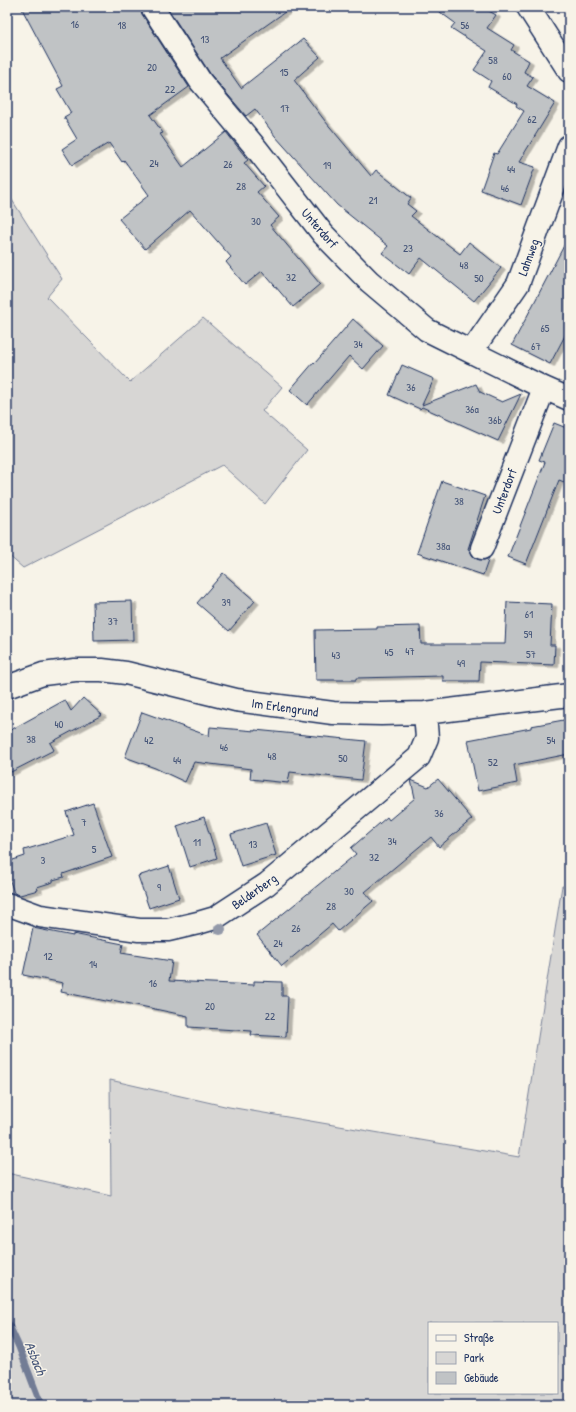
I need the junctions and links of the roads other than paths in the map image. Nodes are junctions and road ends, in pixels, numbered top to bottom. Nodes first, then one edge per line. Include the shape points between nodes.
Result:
1 (152, 7) edge
2 (528, 7) edge
3 (569, 71) edge
4 (568, 151) edge
5 (472, 352) junction
6 (544, 388) junction
7 (569, 399) edge
8 (482, 548) dead end
9 (7, 687) edge
10 (569, 695) edge
11 (424, 713) junction
12 (7, 904) edge

1 - 5 street, Unterdorf via 201,82 324,234 369,281 427,330
2 - 3 street
4 - 5 street, Lahnweg via 518,284
5 - 6 street, Unterdorf
6 - 7 street, Unterdorf
6 - 8 street, Unterdorf
9 - 11 street, Im Erlengrund via 43,674 102,670 126,673 236,700 333,713
10 - 11 street, Im Erlengrund
11 - 12 street, Belderberg via 427,738 419,757 267,884 215,918 168,930 139,930 40,916

